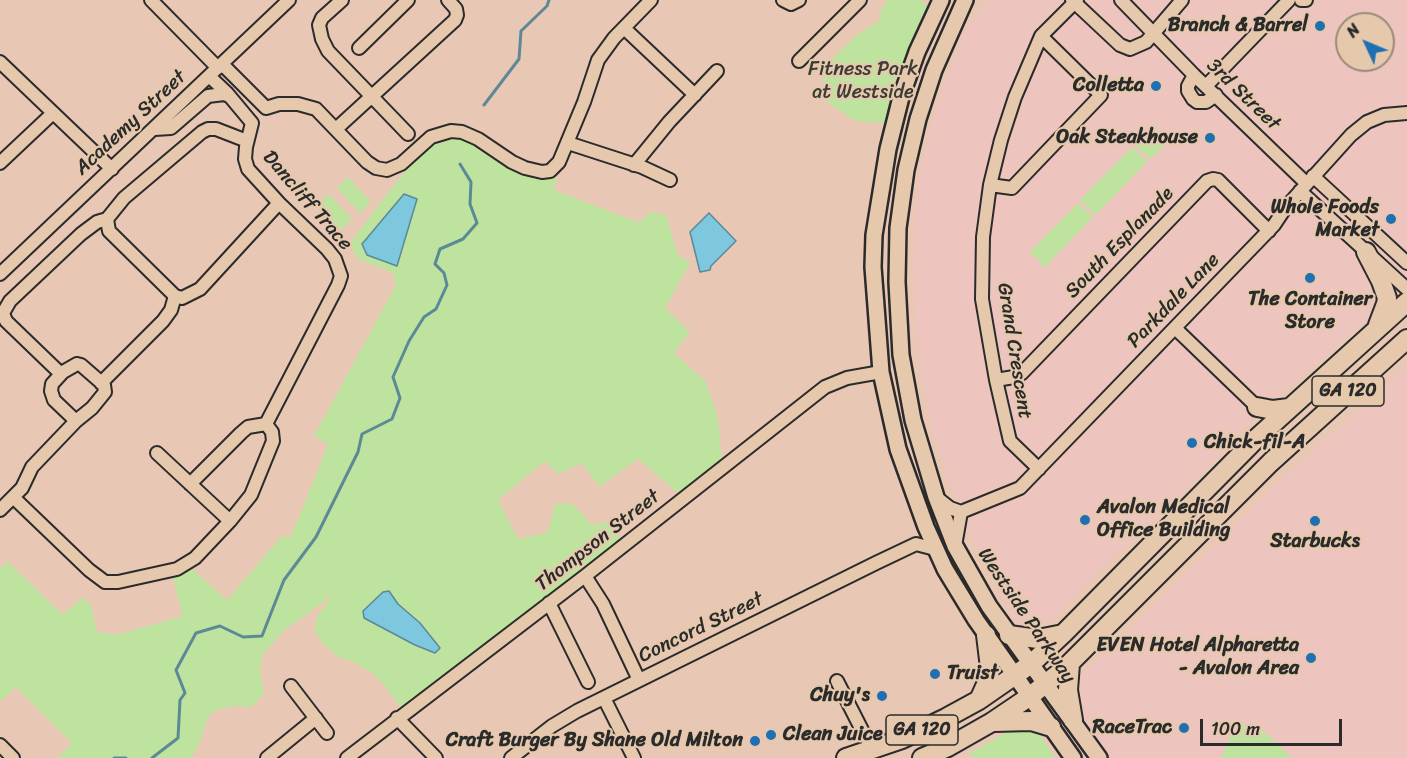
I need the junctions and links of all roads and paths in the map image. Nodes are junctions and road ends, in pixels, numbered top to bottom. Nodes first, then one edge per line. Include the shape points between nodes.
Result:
1 (151, 0) edge
2 (289, 0) edge
3 (342, 0) edge
4 (408, 0) edge
5 (448, 0) edge
6 (651, 0) edge
7 (783, 0) edge
8 (799, 0) edge
9 (860, 0) edge
10 (941, 0) edge
11 (965, 0) edge
12 (1121, 0) edge
13 (1182, 0) edge
14 (1289, 0) edge
15 (1301, 0) edge
16 (1306, 0) edge
17 (1075, 1) edge
18 (624, 28) junction
19 (1154, 33) junction
20 (1041, 36) junction
21 (359, 48) dead end
22 (799, 61) dead end
23 (0, 62) edge
24 (216, 69) junction
25 (717, 71) dead end
26 (1194, 75) junction
27 (1206, 86) junction
28 (695, 95) junction
29 (1216, 95) junction
30 (229, 96) junction
31 (371, 96) junction
32 (53, 113) junction
33 (1407, 113) edge
34 (154, 129) junction
35 (336, 129) junction
36 (408, 134) dead end
37 (247, 141) junction
38 (568, 142) junction
39 (0, 163) edge
40 (634, 165) junction
41 (112, 169) junction
42 (670, 180) dead end
43 (1307, 183) junction
44 (990, 185) junction
45 (279, 202) junction
46 (107, 219) junction
47 (1269, 231) junction
48 (1366, 252) junction
49 (1407, 263) edge
50 (0, 274) edge
51 (1407, 289) edge
52 (175, 296) junction
53 (1407, 302) edge
54 (1175, 327) junction
55 (1376, 331) junction
56 (1407, 339) edge
57 (881, 372) junction
58 (61, 374) junction
59 (996, 380) junction
60 (101, 383) junction
61 (1257, 407) junction
62 (1289, 408) junction
63 (76, 421) junction
64 (266, 424) junction
65 (1257, 438) junction
66 (157, 453) dead end
67 (924, 459) junction
68 (1039, 469) junction
69 (190, 484) junction
70 (936, 497) junction
71 (14, 498) junction
72 (0, 510) edge
73 (961, 512) junction
74 (230, 521) junction
75 (926, 527) junction
76 (916, 544) junction
77 (955, 546) junction
78 (935, 549) junction
79 (585, 576) junction
80 (549, 603) junction
81 (1064, 633) junction
82 (986, 635) junction
83 (1010, 635) junction
84 (1030, 664) junction
85 (1070, 664) junction
86 (1015, 676) junction
87 (639, 681) junction
88 (837, 681) dead end
89 (588, 682) dead end
90 (1046, 685) junction
91 (291, 686) dead end
92 (1029, 697) junction
93 (604, 698) junction
94 (979, 700) junction
95 (316, 718) junction
96 (397, 718) junction
97 (1073, 720) junction
98 (992, 722) junction
99 (1051, 727) junction
100 (327, 733) dead end
101 (873, 743) junction
102 (0, 745) edge
103 (851, 756) edge
104 (13, 758) edge
105 (267, 758) edge
106 (347, 758) edge
107 (436, 758) edge
108 (511, 758) edge
109 (634, 758) edge
110 (922, 758) edge
111 (1073, 758) edge
112 (1099, 758) edge

1 - 24 street
2 - 24 street, Academy Street
3 - 31 street via 322,18 319,32 328,51
4 - 21 street
5 - 31 street via 456,9 455,20
6 - 18 street
7 - 8 street via 791,4
9 - 22 street
10 - 57 main road via 901,97 874,235
11 - 67 main road, Westside Parkway via 934,70 918,119 898,228 901,355
12 - 19 street, 3rd Street
13 - 19 street
14 - 27 street
15 - 16 street
17 - 19 street via 1125,48 1139,46
17 - 20 street, Grand Crescent
18 - 28 street
18 - 38 street via 598,60
19 - 26 street, 3rd Street
20 - 44 street, Grand Crescent via 1015,97
20 - 44 street via 1101,95 1012,188
23 - 32 street
24 - 30 street, Dancliff Trace
24 - 34 street, Academy Street
24 - 35 street via 266,108 279,104 310,106
25 - 28 street
26 - 27 street, 3rd Street
26 - 29 street via 1188,86 1193,99 1206,102
27 - 29 street, 3rd Street
28 - 40 street
29 - 43 street, 3rd Street
30 - 34 street via 208,96 171,128
30 - 37 street, Dancliff Trace via 252,123
31 - 35 street
31 - 36 street
32 - 39 street
32 - 41 street
33 - 43 street, Parkdale Lane via 1384,115 1367,122
34 - 41 street, Academy Street
35 - 38 street via 367,162 387,170 401,164 432,137 451,131 478,139 512,162 542,172 550,171 560,162
37 - 45 street, Dancliff Trace via 248,169
37 - 46 street via 216,129 202,132 124,198
38 - 40 street
40 - 42 street
41 - 50 street, Academy Street
43 - 47 street, Parkdale Lane
43 - 48 street, 3rd Street
43 - 49 street, 3rd Street
44 - 59 street, Grand Crescent via 983,237 982,299
45 - 52 street via 200,289 187,297
45 - 64 street, Dancliff Trace via 327,249 340,276
46 - 52 street via 109,231
46 - 58 street via 81,234 3,312 6,321
47 - 54 street, Parkdale Lane
47 - 59 street, South Esplanade via 1218,180 1207,181 1022,373
48 - 51 street, 3rd Street
48 - 55 highway via 1387,298
52 - 60 street via 163,321
53 - 55 highway, GA 120
54 - 61 street
54 - 68 street, Parkdale Lane
55 - 62 highway, GA 120
56 - 85 highway, GA 120 via 1271,462
57 - 67 main road via 895,377 910,440
57 - 75 main road via 898,449
57 - 79 street, Thompson Street via 847,378 825,387
58 - 60 street via 81,364
58 - 63 street via 52,384 52,396
59 - 68 street, Grand Crescent via 1010,441
60 - 63 street via 104,394
61 - 62 highway
61 - 65 highway
62 - 65 highway, GA 120
63 - 71 street via 32,467
64 - 69 street via 248,427
64 - 74 street via 273,441 256,485
65 - 81 highway, GA 120
66 - 69 street
67 - 70 main road, Westside Parkway
68 - 73 street, Parkdale Lane via 1013,492
69 - 74 street
70 - 73 street
70 - 77 main road, Westside Parkway
71 - 72 street
71 - 74 street via 105,582 185,566
73 - 77 street
75 - 76 street
75 - 78 main road
76 - 78 street
76 - 87 street, Concord Street
77 - 83 main road, Westside Parkway
78 - 82 main road
79 - 80 street, Thompson Street
79 - 87 street via 603,604
80 - 89 street
80 - 96 street, Thompson Street
81 - 83 highway via 1038,639
81 - 84 highway, GA 120
82 - 86 main road
82 - 94 highway via 989,678
83 - 84 main road, Westside Parkway
84 - 86 highway, GA 120
84 - 90 main road, Westside Parkway
85 - 90 highway, GA 120
85 - 97 highway via 1068,690
86 - 92 main road
86 - 94 highway, GA 120
87 - 93 street, Concord Street
88 - 101 street
90 - 92 highway, GA 120
90 - 97 main road, Westside Parkway
91 - 95 street
92 - 98 highway, GA 120
92 - 99 main road
93 - 108 street, Concord Street via 552,726
93 - 109 street
94 - 101 highway, GA 120 via 924,729
95 - 100 street
95 - 105 street
96 - 106 street, Thompson Street
96 - 107 street
97 - 112 main road, Westside Parkway
98 - 99 highway via 1031,721
98 - 110 highway, GA 120
99 - 111 main road
101 - 103 highway, GA 120
102 - 104 street

